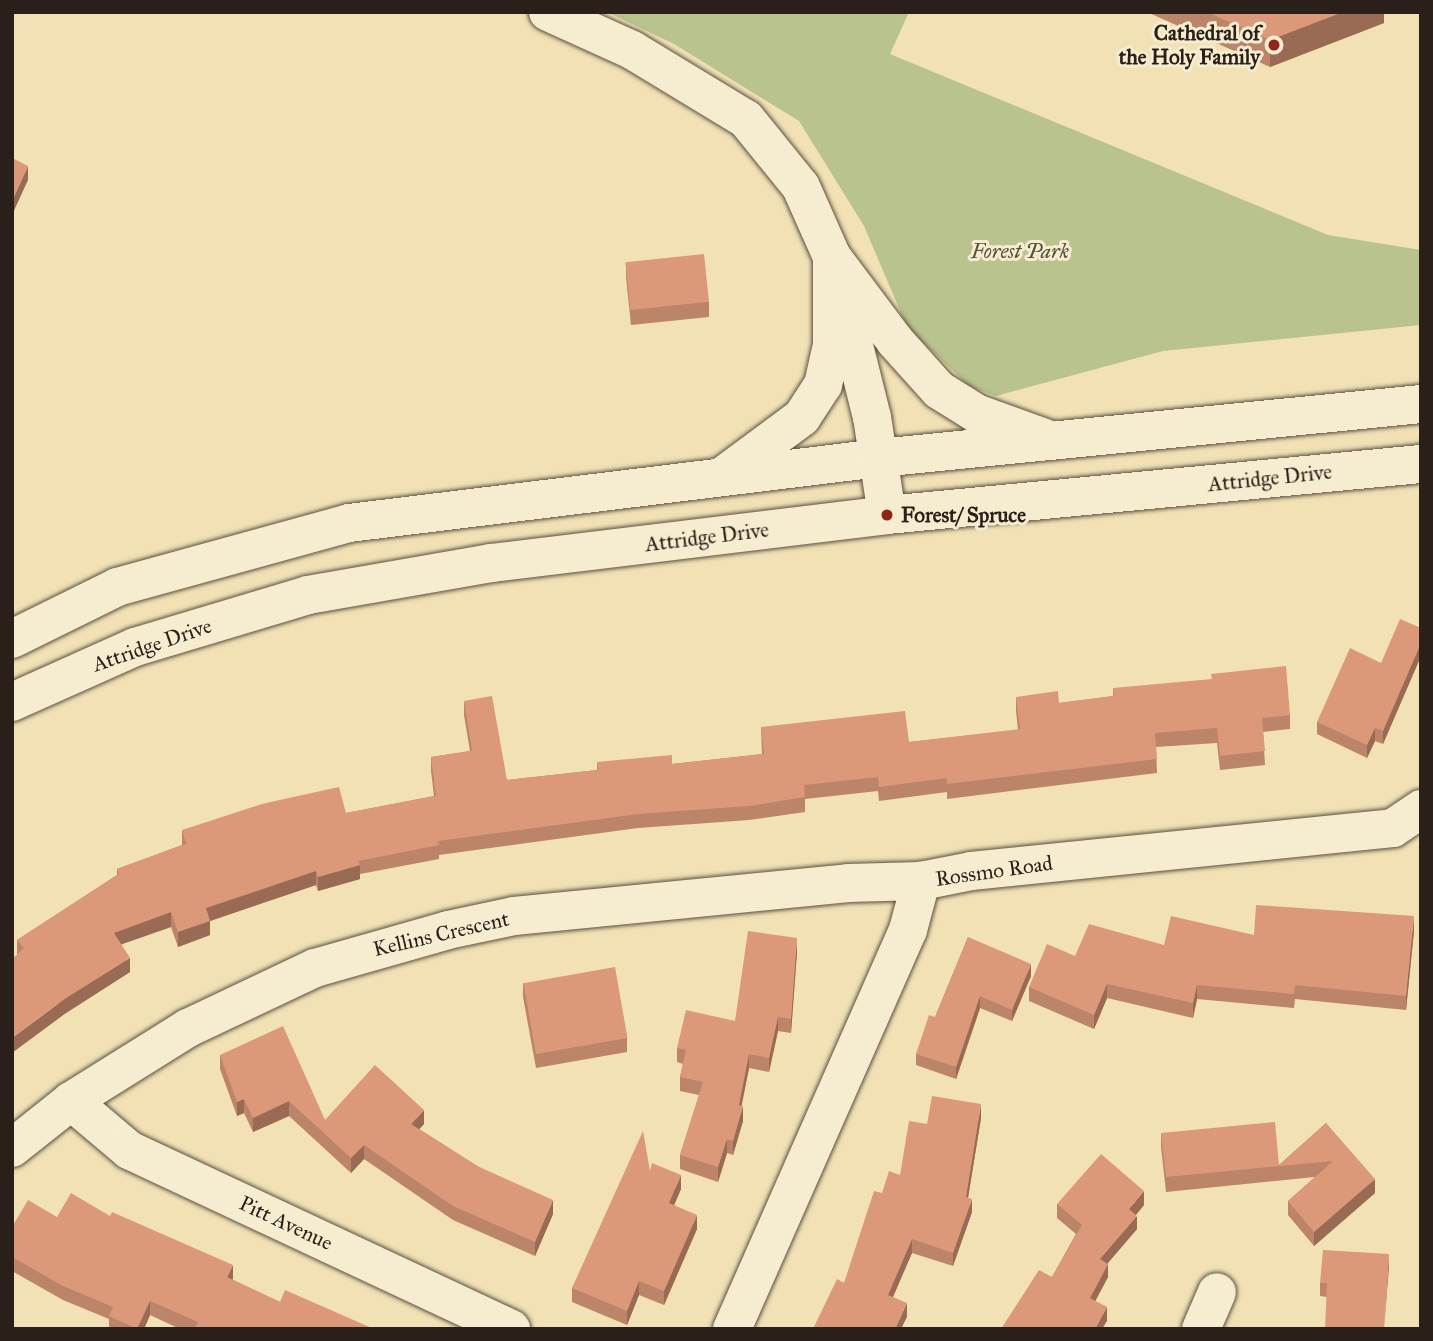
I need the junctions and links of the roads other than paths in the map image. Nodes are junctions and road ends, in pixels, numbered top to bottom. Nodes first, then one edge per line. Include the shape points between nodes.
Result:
1 (548, 12) edge
2 (832, 257) junction
3 (1421, 404) edge
4 (1056, 442) junction
5 (879, 458) junction
6 (1421, 464) edge
7 (723, 475) junction
8 (887, 515) junction
9 (12, 639) edge
10 (12, 702) edge
11 (1421, 809) edge
12 (921, 881) junction
13 (71, 1101) junction
14 (12, 1148) edge
15 (1217, 1292) dead end
16 (511, 1329) edge
17 (732, 1329) edge
18 (1201, 1329) edge

1 - 2 main road via 632,50 746,119 801,187
2 - 4 main road via 895,341 939,390 976,413
2 - 5 main road
2 - 7 main road via 832,345 823,385 802,417
3 - 4 main road
4 - 5 main road
5 - 7 main road
5 - 8 main road
6 - 8 main road, Attridge Drive
7 - 9 main road via 349,523 117,587
8 - 10 main road, Attridge Drive via 491,564 308,595 135,647
11 - 12 main road, Rossmo Road via 1393,828 971,871
12 - 13 main road, Kellins Crescent via 848,883 514,916 380,947 315,968 199,1022
12 - 17 main road, Rossmo Road via 908,930
13 - 14 main road, Kellins Crescent
13 - 16 main road, Pitt Avenue via 129,1150
15 - 18 main road

